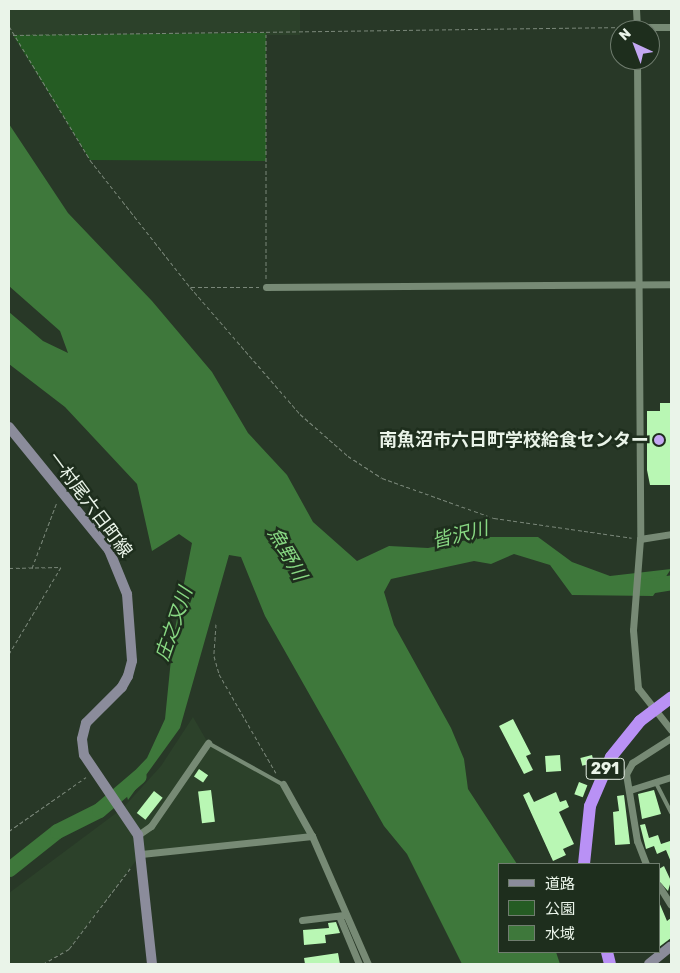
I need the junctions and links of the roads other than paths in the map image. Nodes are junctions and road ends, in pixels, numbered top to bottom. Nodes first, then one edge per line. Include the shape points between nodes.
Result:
1 (637, 70) edge
2 (640, 284) junction
3 (671, 284) edge
4 (266, 287) road end
5 (9, 427) edge
6 (671, 534) edge
7 (640, 539) junction
8 (671, 698) edge
9 (656, 708) junction
10 (671, 730) edge
11 (671, 738) edge
12 (208, 743) joint
13 (671, 777) edge
14 (656, 783) junction
15 (283, 784) joint
16 (630, 790) junction
17 (671, 812) edge
18 (138, 835) junction
19 (312, 836) junction
20 (141, 854) junction
21 (584, 863) edge
22 (646, 863) edge
23 (660, 888) edge
24 (671, 905) edge
25 (348, 915) junction
26 (340, 916) junction
27 (302, 920) dead end
28 (671, 946) edge
29 (152, 964) edge
30 (358, 964) edge
31 (368, 964) edge
32 (649, 964) edge

1 - 2 street
2 - 3 street
2 - 4 street
2 - 7 street
5 - 18 main road, 一村尾六日町線 via 109,550 127,594 132,661 128,676 122,688 86,723 82,739 84,755 123,808
6 - 7 street
7 - 9 street via 634,608 638,688
8 - 9 highway, 291
9 - 10 street
9 - 21 highway, 291 via 625,737 601,778 590,806
11 - 16 street via 632,763 626,774
12 - 15 lane
12 - 18 street via 151,826
13 - 14 street
14 - 16 street
14 - 17 lane
15 - 19 street
16 - 22 street via 637,841
18 - 20 main road, 一村尾六日町線
19 - 20 street
19 - 25 street
20 - 29 main road, 一村尾六日町線
23 - 24 street
25 - 26 street
25 - 31 street
26 - 27 street
26 - 30 street
28 - 32 main road

